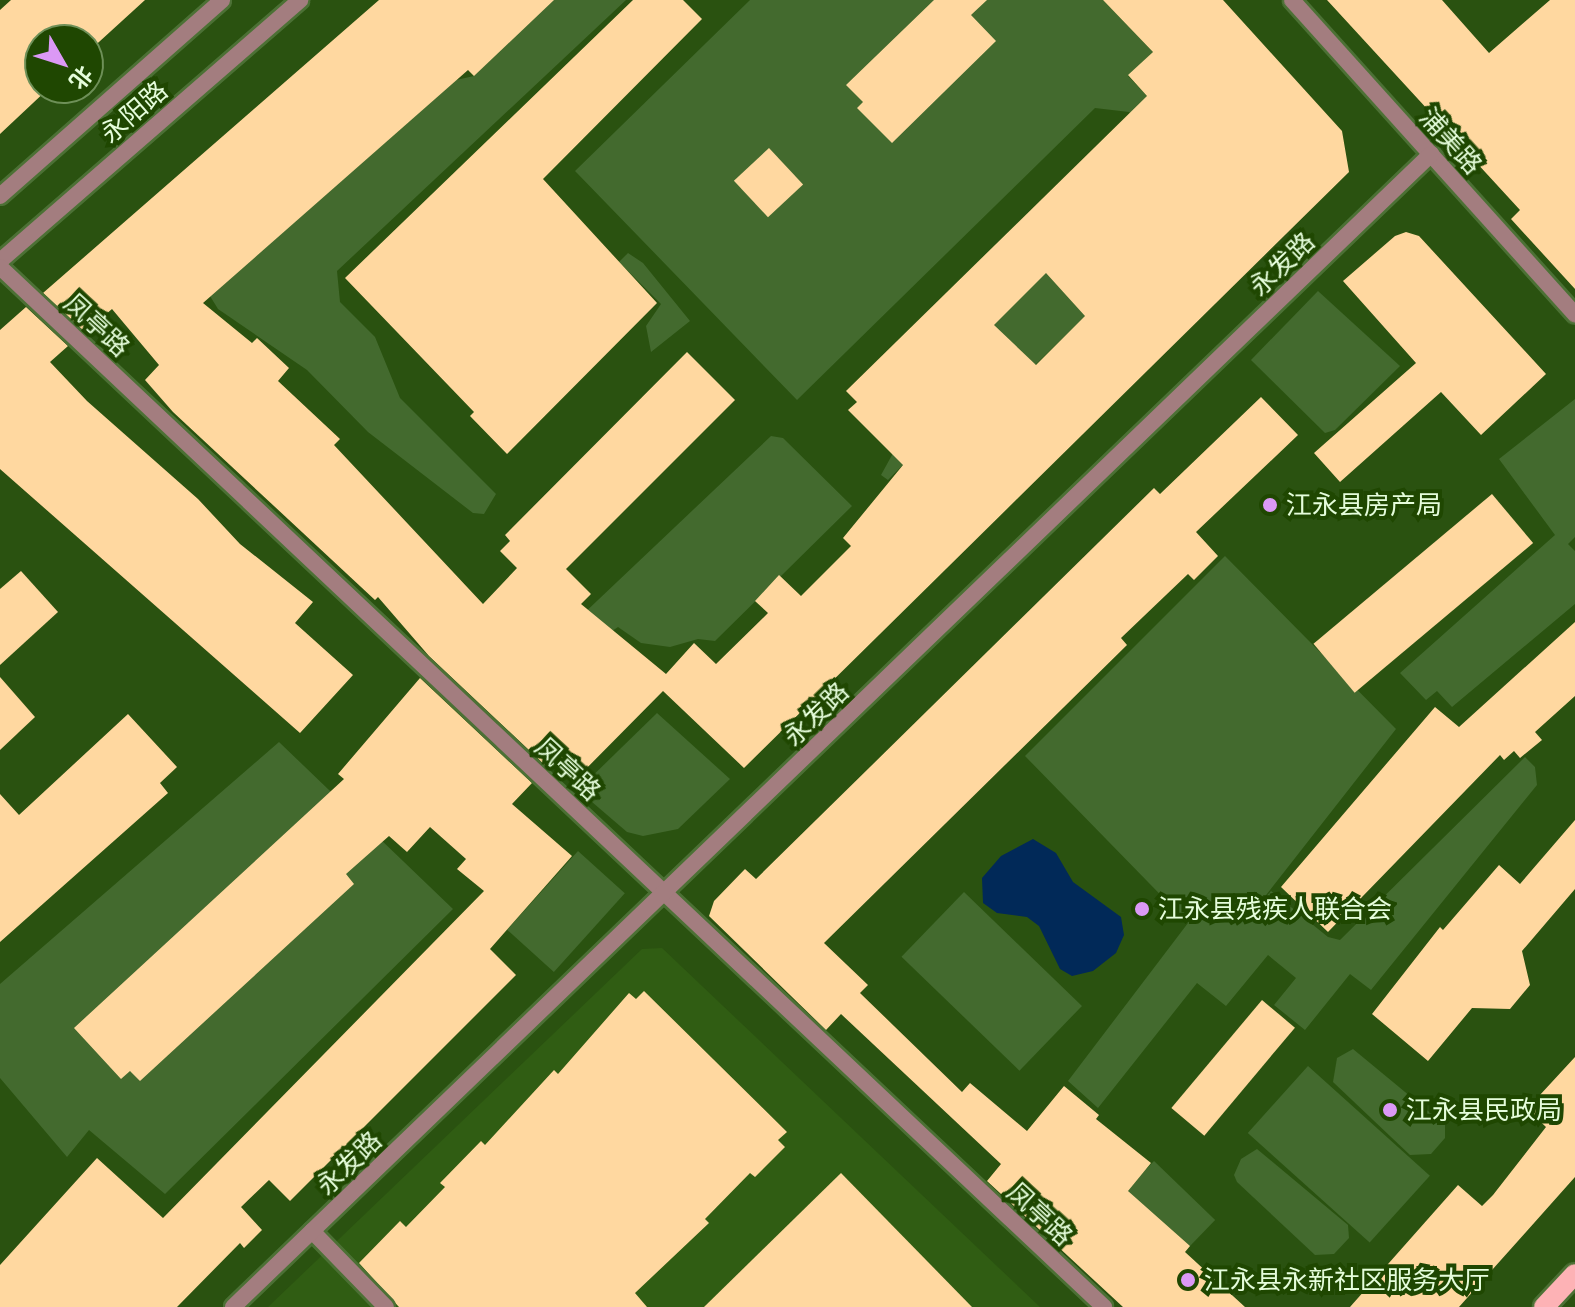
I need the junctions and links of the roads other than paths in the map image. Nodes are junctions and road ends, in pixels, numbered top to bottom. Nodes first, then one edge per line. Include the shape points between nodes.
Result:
1 (222, 0) edge
2 (300, 0) edge
3 (1292, 0) edge
4 (1431, 154) junction
5 (0, 196) edge
6 (0, 264) edge
7 (1575, 314) edge
8 (665, 893) junction
9 (312, 1231) junction
10 (1575, 1274) edge
11 (233, 1307) edge
12 (386, 1307) edge
13 (1104, 1307) edge
14 (1544, 1307) edge

1 - 5 street, 永阳路
2 - 6 street, 永阳路
3 - 4 street, 浦美路
4 - 7 street, 浦美路
4 - 8 street, 永发路
6 - 8 street, 凤亭路
8 - 9 street, 永发路
8 - 13 street, 凤亭路
9 - 11 street, 永发路
9 - 12 street
10 - 14 main road

